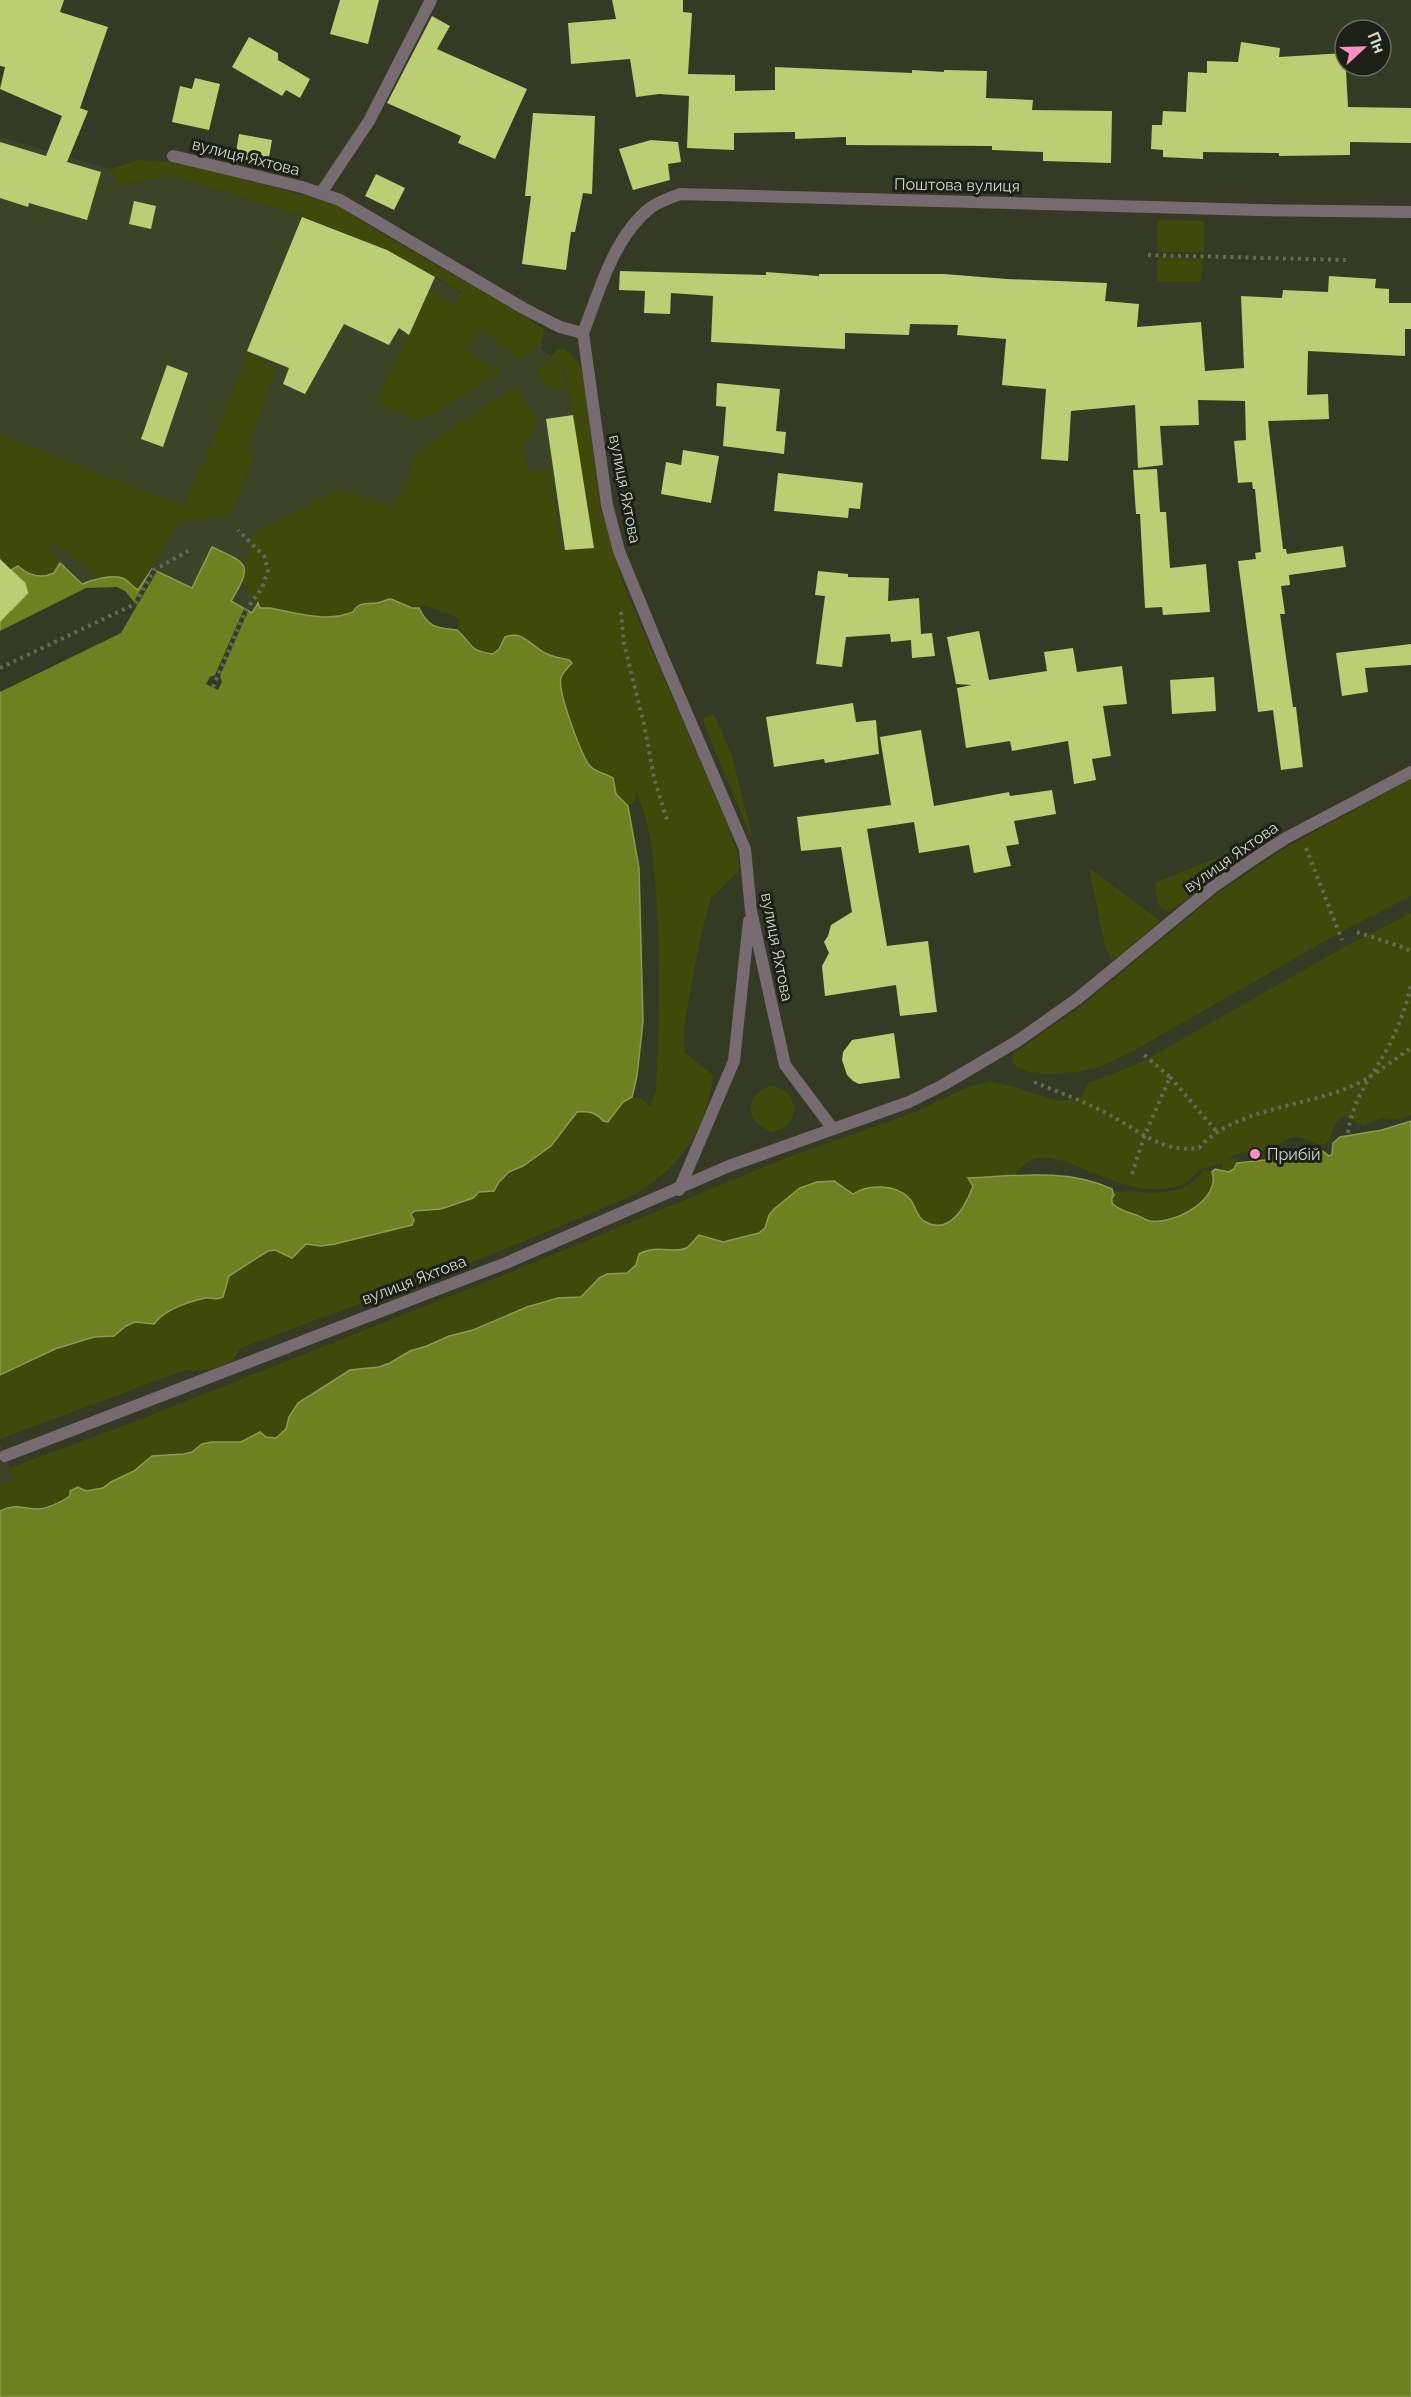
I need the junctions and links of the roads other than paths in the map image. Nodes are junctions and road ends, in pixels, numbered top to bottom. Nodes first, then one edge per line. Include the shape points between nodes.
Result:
1 (431, 0) edge
2 (173, 156) dead end
3 (321, 193) junction
4 (1411, 212) edge
5 (583, 333) junction
6 (1411, 772) edge
7 (750, 911) junction
8 (833, 1129) junction
9 (679, 1190) junction
10 (5, 1456) dead end

1 - 3 street via 369,121
2 - 3 street, вулиця Яхтова
3 - 5 street, вулиця Яхтова via 340,200 524,308 560,327
4 - 5 street, Поштова вулиця via 680,194 652,207 633,226 613,255
5 - 7 street, вулиця Яхтова via 607,505 619,551 745,849
6 - 8 street, вулиця Яхтова via 1299,831 1213,887 1077,999 1016,1042 917,1098
7 - 8 street, вулиця Яхтова via 785,1065
7 - 9 street via 734,1061
8 - 9 street, вулиця Яхтова via 739,1163
9 - 10 street, вулиця Яхтова via 506,1263

